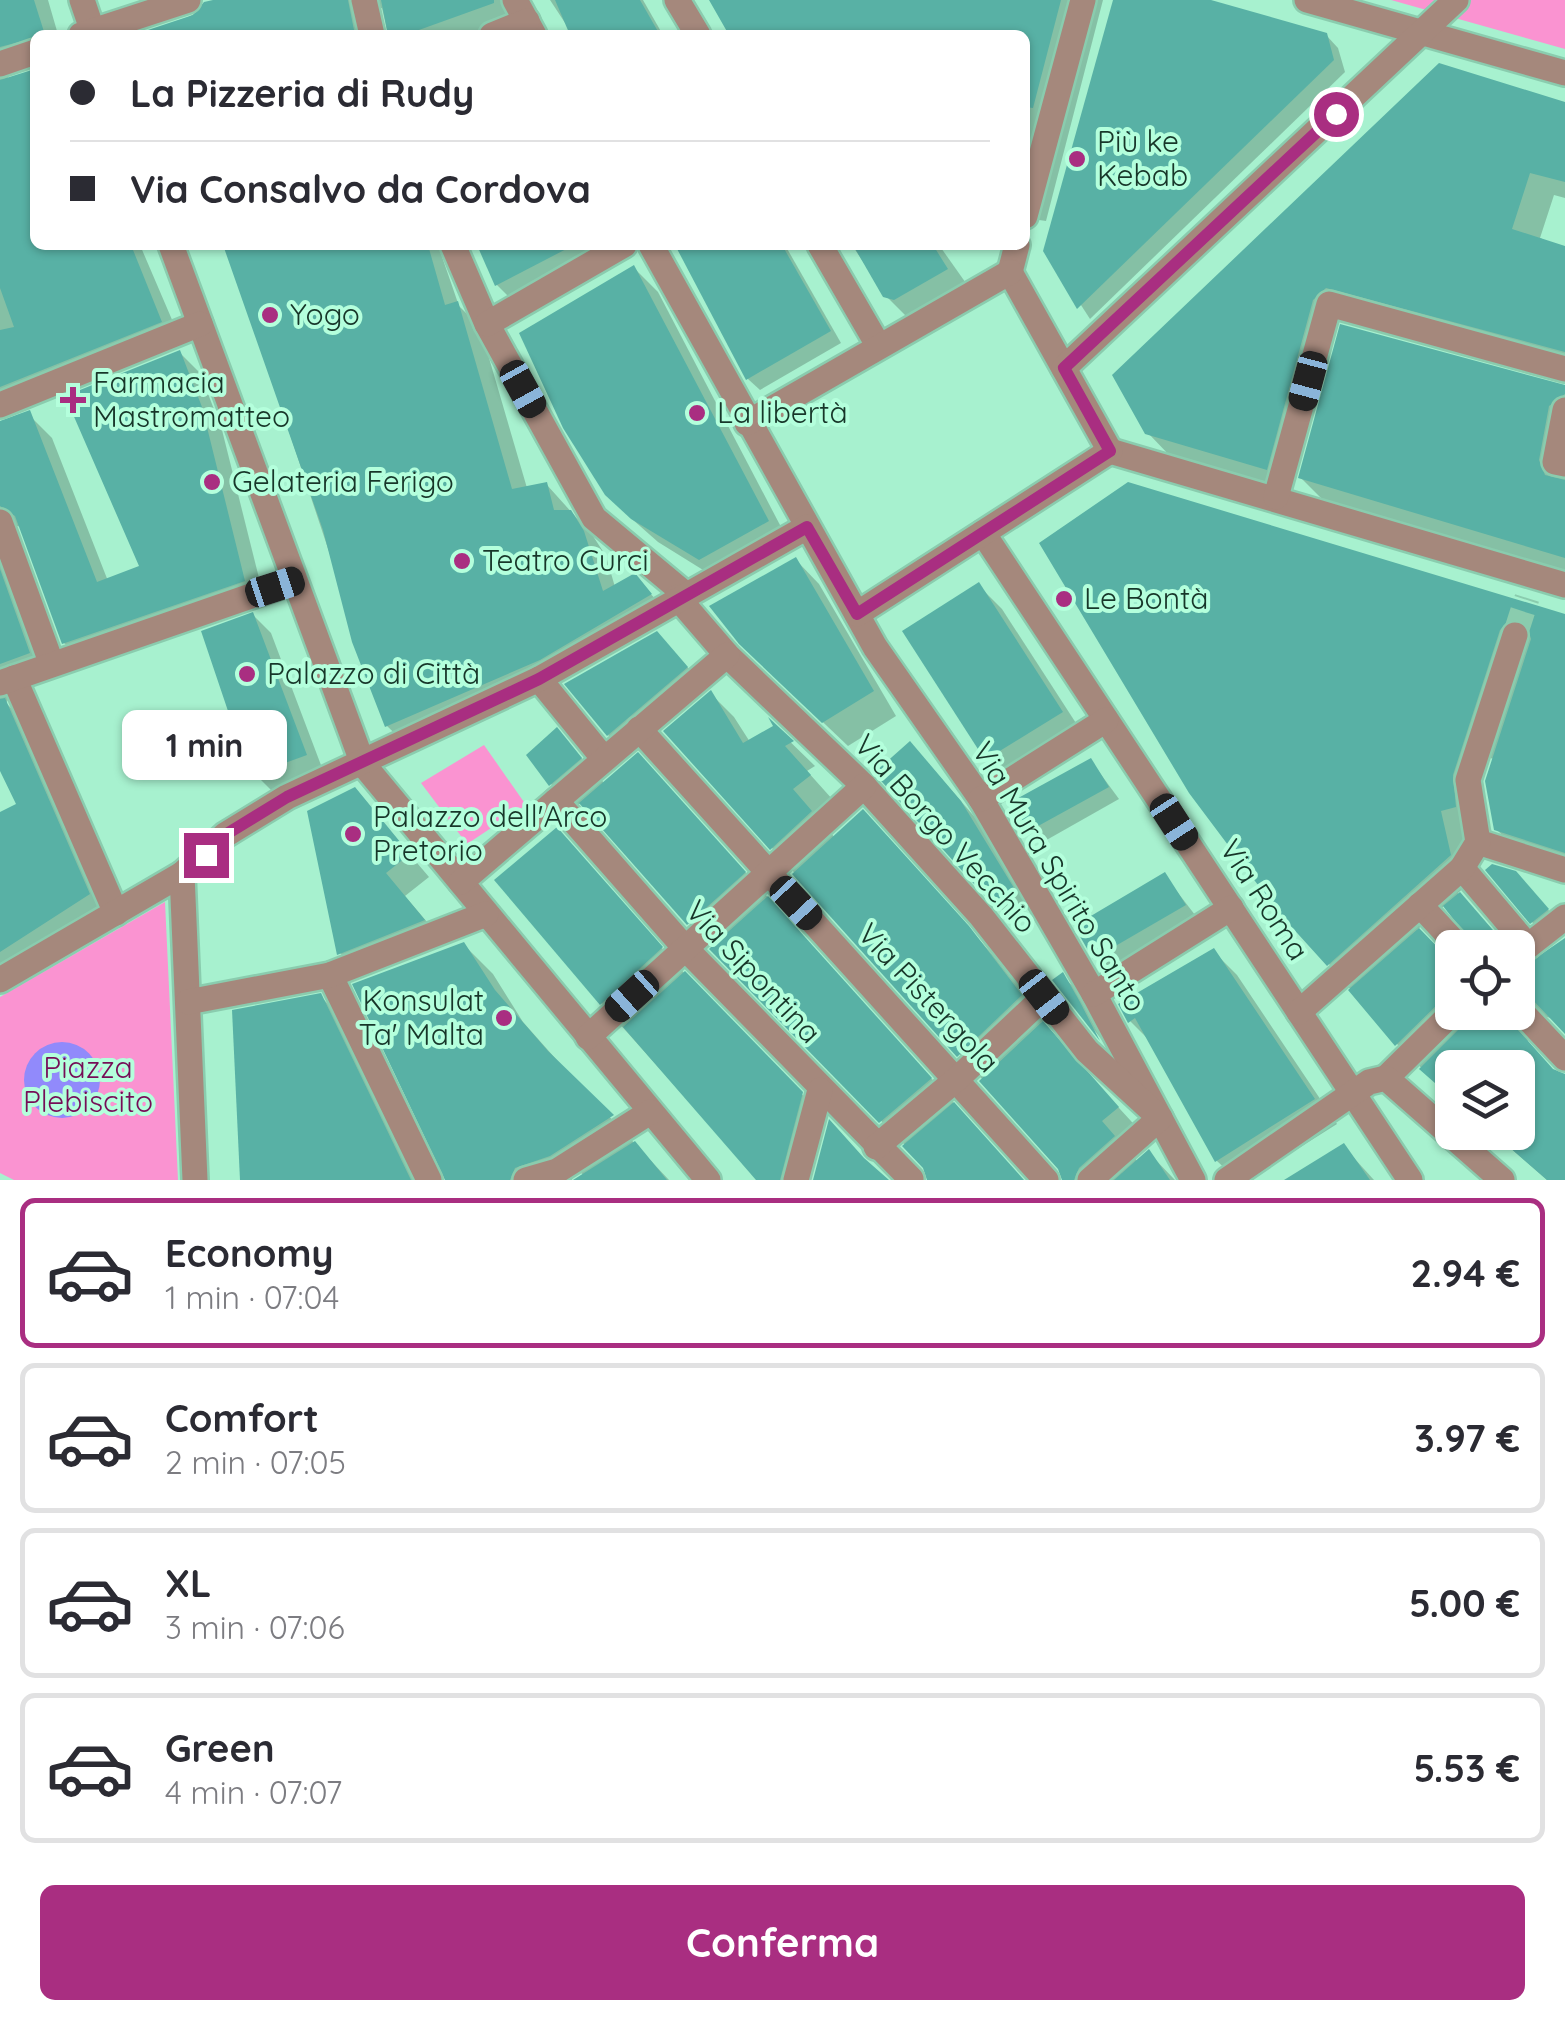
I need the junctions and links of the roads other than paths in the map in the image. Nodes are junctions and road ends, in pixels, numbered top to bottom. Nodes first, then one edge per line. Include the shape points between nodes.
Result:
1 (82, 0) edge
2 (188, 0) edge
3 (364, 0) edge
4 (678, 0) edge
5 (1083, 0) edge
6 (1307, 0) edge
7 (1456, 0) edge
8 (525, 19) edge
9 (88, 30) edge
10 (101, 30) edge
11 (371, 30) edge
12 (502, 30) edge
13 (695, 30) edge
14 (1424, 32) junction
15 (30, 54) edge
16 (0, 64) edge
17 (1565, 72) edge
18 (1030, 197) edge
19 (173, 250) edge
20 (455, 250) edge
21 (615, 250) edge
22 (653, 250) edge
23 (823, 250) edge
24 (1016, 250) edge
25 (1010, 272) junction
26 (200, 324) junction
27 (487, 324) junction
28 (878, 345) junction
29 (1064, 368) junction
30 (1565, 369) edge
31 (0, 405) edge
32 (1565, 410) edge
33 (747, 423) junction
34 (1110, 451) junction
35 (1565, 464) edge
36 (1276, 497) junction
37 (807, 527) junction
38 (1, 531) edge
39 (982, 532) junction
40 (294, 580) junction
41 (1565, 585) edge
42 (681, 595) junction
43 (857, 614) junction
44 (1515, 634) tunnel mouth
45 (727, 655) junction
46 (51, 662) junction
47 (539, 679) junction
48 (7, 681) edge
49 (1106, 720) junction
50 (640, 729) junction
51 (604, 758) junction
52 (363, 764) junction
53 (864, 786) junction
54 (981, 799) junction
55 (556, 801) junction
56 (1478, 842) junction
57 (1462, 868) junction
58 (1565, 870) edge
59 (182, 874) junction
60 (769, 874) junction
61 (460, 882) junction
62 (1420, 905) junction
63 (1230, 908) junction
64 (116, 913) junction
65 (486, 914) junction
66 (1565, 917) edge
67 (1443, 930) edge
68 (1508, 930) edge
69 (1535, 941) edge
70 (685, 948) junction
71 (330, 975) junction
72 (0, 980) edge
73 (1094, 994) junction
74 (1044, 997) junction
75 (188, 1002) junction
76 (1300, 1012) junction
77 (1535, 1026) edge
78 (1435, 1030) edge
79 (588, 1037) junction
80 (1565, 1058) edge
81 (958, 1078) junction
82 (1386, 1078) junction
83 (820, 1090) junction
84 (1353, 1093) junction
85 (650, 1112) junction
86 (1160, 1118) junction
87 (876, 1147) junction
88 (911, 1179) edge
89 (195, 1180) edge
90 (429, 1180) edge
91 (526, 1180) edge
92 (708, 1180) edge
93 (796, 1180) edge
94 (1046, 1180) edge
95 (1090, 1180) edge
96 (1193, 1180) edge
97 (1227, 1180) edge
98 (1410, 1180) edge
99 (1502, 1180) edge

1 - 9 street
2 - 10 street
3 - 11 street
4 - 13 street
5 - 18 street
6 - 14 street
7 - 14 street
8 - 12 street
14 - 17 street
14 - 29 street
15 - 16 street
19 - 26 street
20 - 27 street, Via Borgo Vecchio
21 - 27 street
22 - 33 street, Via Mura Spirito Santo
23 - 28 street
24 - 25 street
25 - 28 street
25 - 29 street
26 - 31 street
26 - 40 street
27 - 42 street, Via Borgo Vecchio via 594,518
28 - 33 street
29 - 34 street
30 - 36 street via 1329,304
32 - 35 street via 1555,462
33 - 37 street, Via Mura Spirito Santo
34 - 36 street
34 - 39 street
36 - 41 street via 1531,588
37 - 42 street
37 - 43 street, Via Mura Spirito Santo
38 - 46 street
39 - 43 street
39 - 49 street, Via Roma
40 - 46 street
40 - 52 street
42 - 45 street, Via Borgo Vecchio
42 - 47 street
43 - 54 street, Via Mura Spirito Santo
44 - 56 street via 1468,780
45 - 50 street
45 - 53 street, Via Borgo Vecchio
46 - 48 street
47 - 51 street
47 - 52 street
48 - 64 street
49 - 54 street
49 - 63 street, Via Roma
50 - 51 street
50 - 60 street, Via Pistergola
51 - 55 street
52 - 59 street via 253,816
52 - 61 street
53 - 60 street
53 - 74 street, Via Borgo Vecchio
54 - 73 street, Via Mura Spirito Santo
55 - 61 street
55 - 70 street, Via Sipontina
56 - 57 street
56 - 58 street
57 - 62 street
57 - 68 street
59 - 64 street
59 - 75 street
60 - 70 street
60 - 81 street, Via Pistergola
61 - 65 street
62 - 67 street
62 - 76 street
63 - 73 street
63 - 76 street, Via Roma
64 - 72 street
65 - 71 street
65 - 79 street
66 - 69 street
70 - 79 street
70 - 83 street, Via Sipontina
71 - 75 street
71 - 90 street
73 - 86 street, Via Mura Spirito Santo
74 - 81 street
74 - 86 street, Via Borgo Vecchio via 1087,1052
75 - 89 street
76 - 84 street, Via Roma
77 - 80 street
78 - 82 street
79 - 85 street
81 - 87 street
81 - 94 street, Via Pistergola
82 - 84 street
82 - 99 street
83 - 87 street, Via Sipontina
83 - 93 street
84 - 97 street
84 - 98 street, Via Roma
85 - 91 street via 557,1171
85 - 92 street
86 - 95 street
86 - 96 street, Via Mura Spirito Santo
87 - 88 street, Via Sipontina

